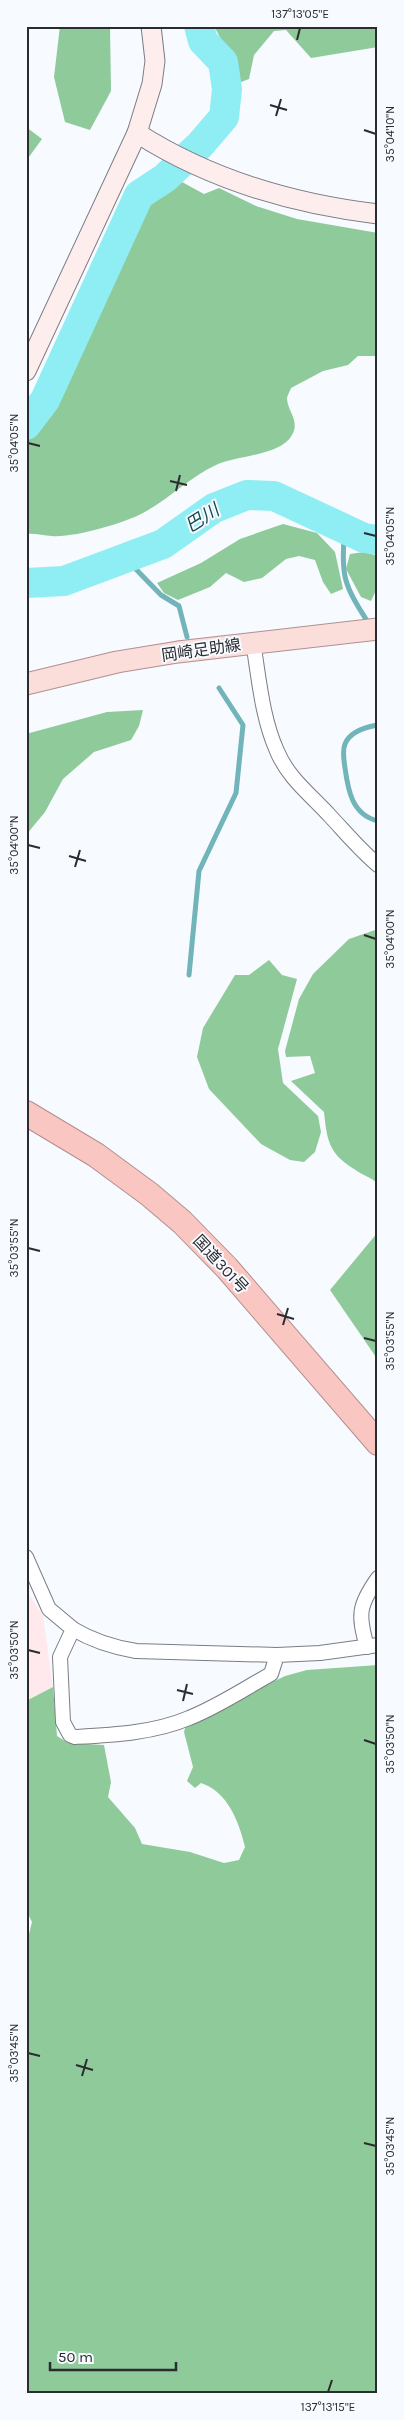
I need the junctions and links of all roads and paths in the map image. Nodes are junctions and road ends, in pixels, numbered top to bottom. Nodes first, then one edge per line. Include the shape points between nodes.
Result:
1 (151, 26) edge
2 (137, 133) junction
3 (378, 214) edge
4 (26, 370) edge
5 (378, 629) edge
6 (253, 642) junction
7 (26, 684) edge
8 (378, 865) edge
9 (29, 1117) edge
10 (378, 1443) edge
11 (26, 1557) edge
12 (378, 1578) edge
13 (73, 1629) junction
14 (372, 1646) edge
15 (277, 1654) junction

1 - 2 main road via 155,61 152,84
2 - 3 main road via 162,149 208,170 290,200
2 - 4 main road
5 - 6 main road, 岡崎足助線
6 - 7 main road, 岡崎足助線 via 117,662
6 - 8 street via 266,715 277,752 297,784 356,847
9 - 10 highway, 国道301号 via 96,1155 182,1222 227,1268
11 - 13 street via 49,1609
12 - 14 street via 366,1598 360,1620
13 - 15 street via 91,1640 136,1651
13 - 15 street via 60,1658 63,1722 70,1735 75,1737 121,1734 166,1726 189,1718 271,1674
14 - 15 street via 320,1653

